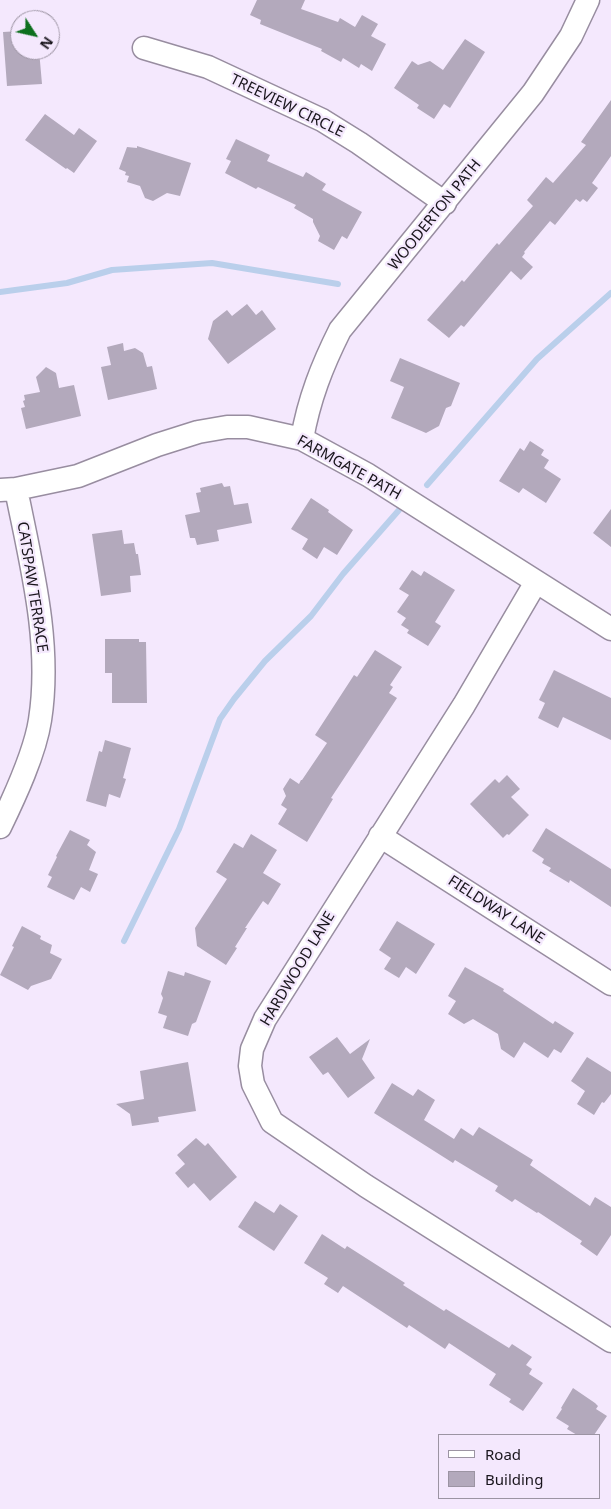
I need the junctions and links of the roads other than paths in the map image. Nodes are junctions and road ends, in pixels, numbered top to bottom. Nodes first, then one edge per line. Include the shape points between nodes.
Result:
1 (588, 0) edge
2 (144, 48) dead end
3 (445, 203) junction
4 (302, 438) junction
5 (8, 490) edge
6 (536, 582) junction
7 (611, 629) edge
8 (0, 827) edge
9 (380, 836) junction
10 (611, 984) edge
11 (611, 1341) edge

1 - 3 street, WOODERTON PATH via 572,36 533,94
2 - 3 street, TREEVIEW CIRCLE via 208,67 322,120
3 - 4 street, WOODERTON PATH via 340,330 323,363
4 - 5 street, FARMGATE PATH via 248,427 198,432 78,476
4 - 6 street, FARMGATE PATH via 368,474
5 - 8 street, CATSPAW TERRACE via 31,564 41,626 44,682 40,721 31,754
6 - 7 street, FARMGATE PATH
6 - 9 street, HARDWOOD LANE via 464,705
9 - 10 street, FIELDWAY LANE
9 - 11 street, HARDWOOD LANE via 266,1019 252,1049 253,1084 272,1122 366,1186

